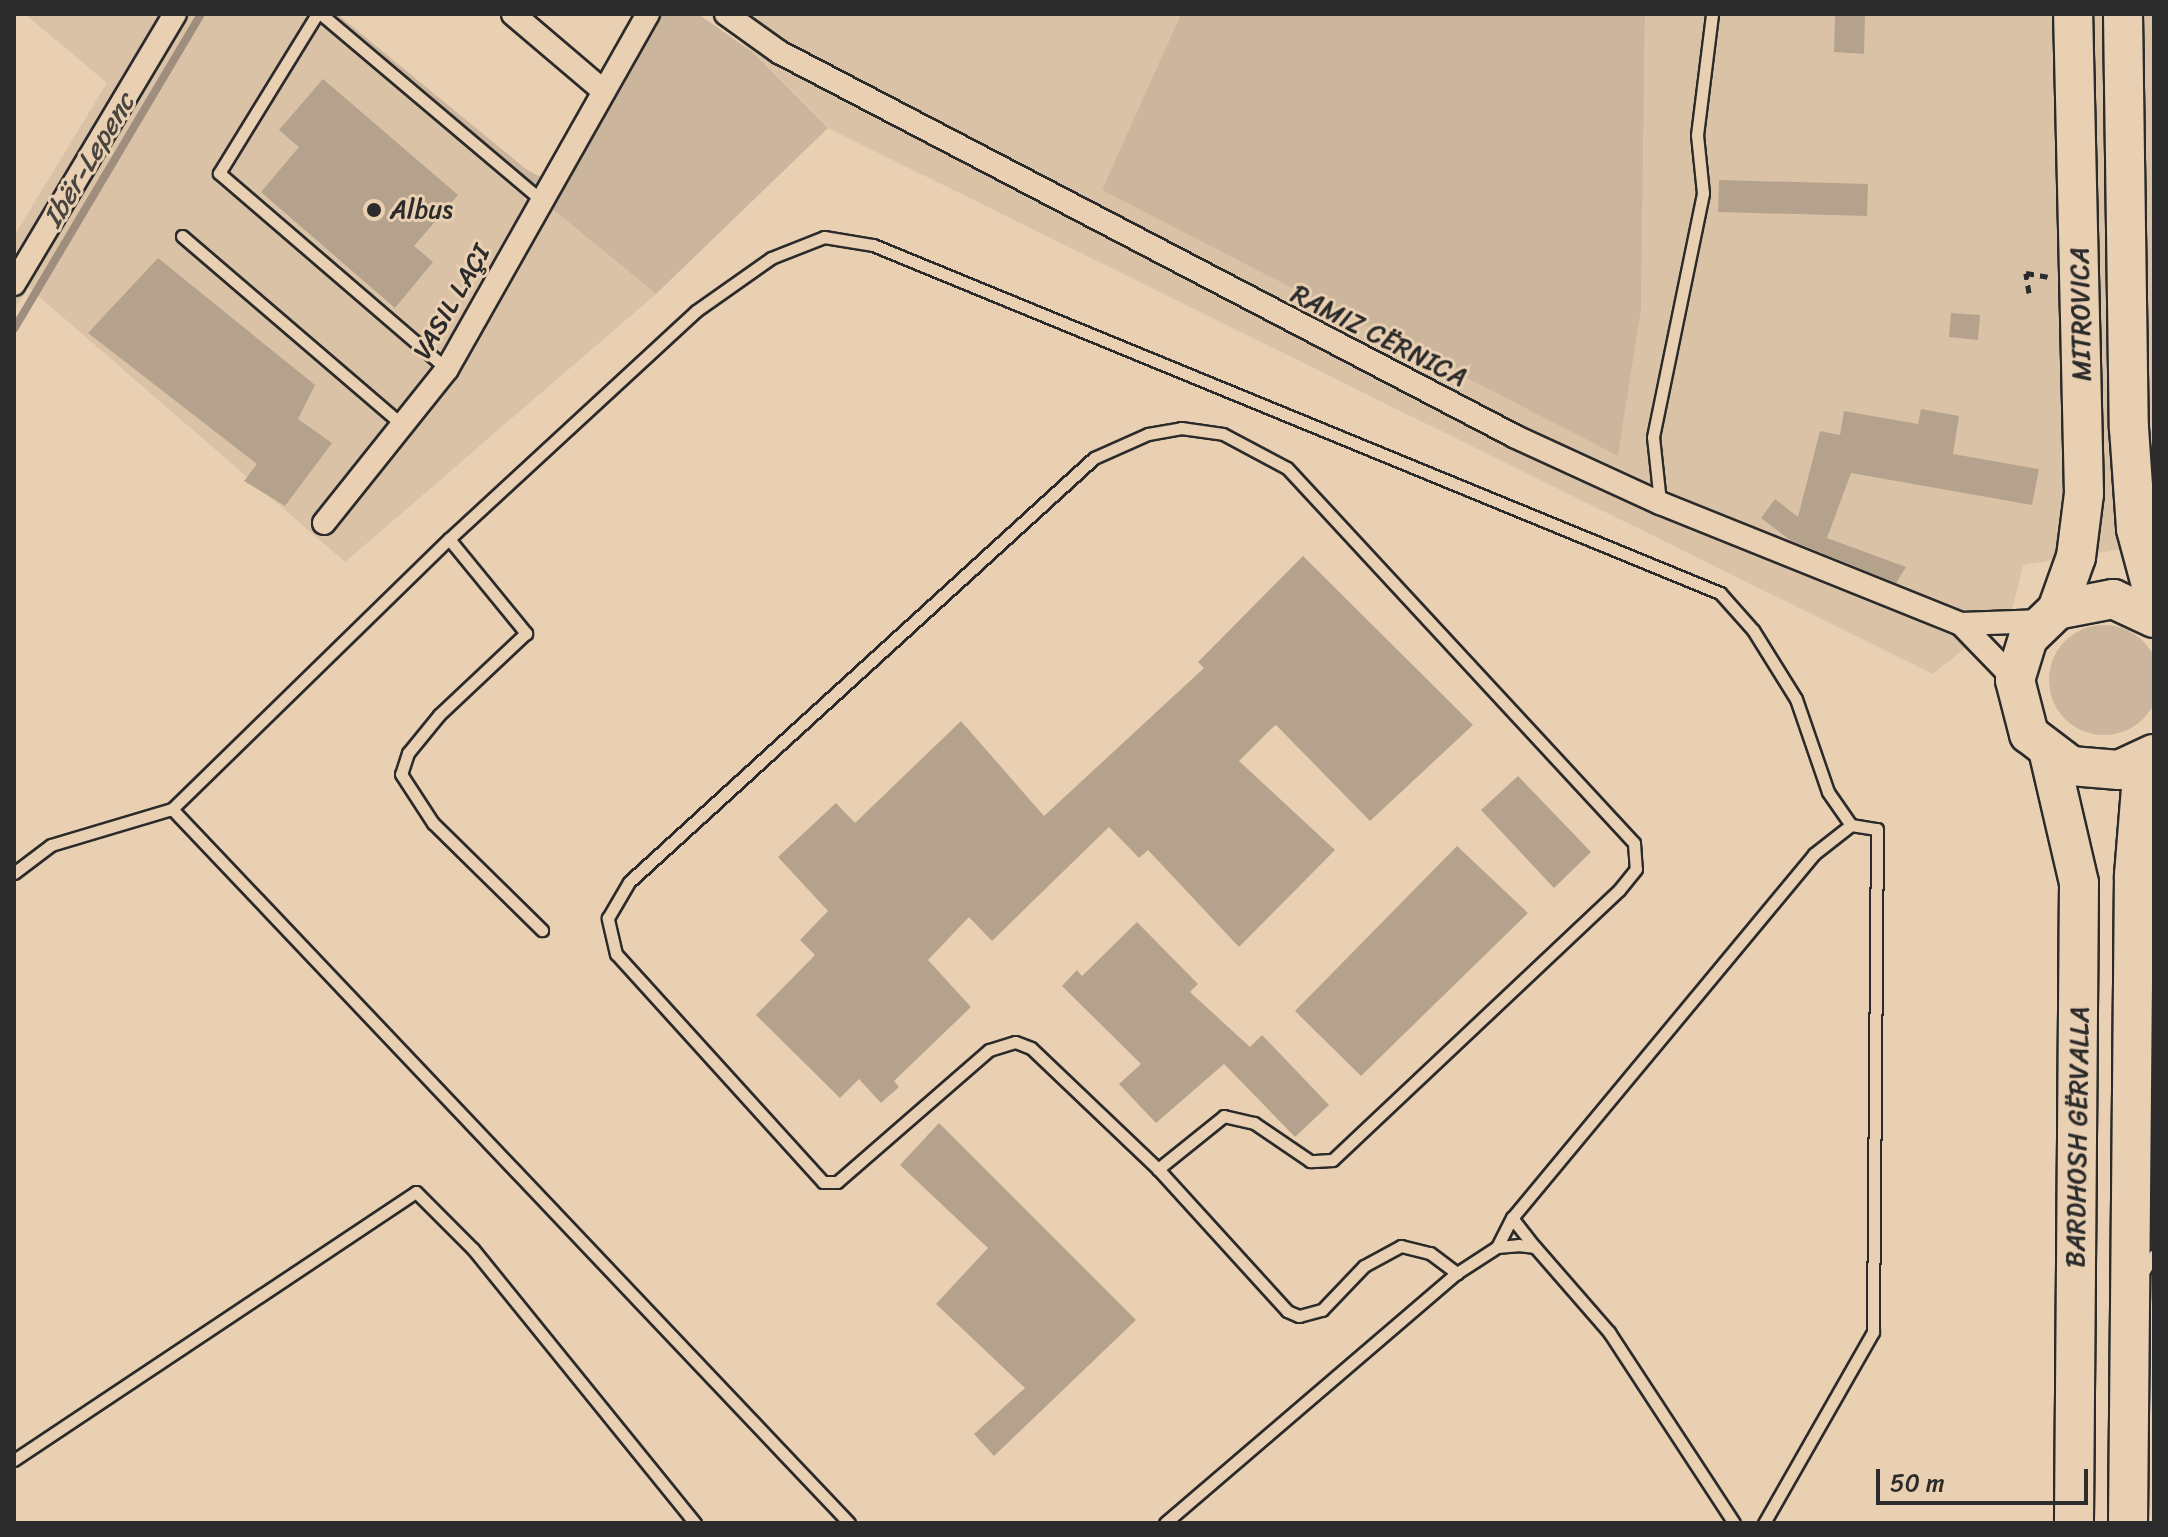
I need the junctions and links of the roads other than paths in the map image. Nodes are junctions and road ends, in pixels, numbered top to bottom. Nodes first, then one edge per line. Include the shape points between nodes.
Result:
1 (175, 14) edge
2 (319, 14) edge
3 (513, 14) edge
4 (648, 14) edge
5 (726, 14) edge
6 (1712, 14) edge
7 (2073, 14) edge
8 (2123, 14) edge
9 (601, 89) junction
10 (541, 200) junction
11 (182, 236) dead end
12 (15, 280) edge
13 (447, 369) junction
14 (405, 427) junction
15 (1660, 503) junction
16 (324, 523) dead end
17 (449, 539) junction
18 (2154, 596) edge
19 (2050, 616) junction
20 (2154, 618) edge
21 (1961, 624) junction
22 (2015, 680) junction
23 (2049, 754) junction
24 (2148, 758) edge
25 (172, 809) junction
26 (1851, 825) junction
27 (14, 873) edge
28 (542, 930) dead end
29 (1158, 1169) junction
30 (1512, 1218) junction
31 (1497, 1247) junction
32 (1535, 1247) junction
33 (2154, 1255) edge
34 (1457, 1273) junction
35 (2128, 1289) junction
36 (14, 1460) edge
37 (695, 1523) edge
38 (849, 1523) edge
39 (1165, 1523) edge
40 (1734, 1523) edge
41 (1764, 1523) edge
42 (2074, 1523) edge
43 (2128, 1523) edge

1 - 12 street
2 - 10 lane
2 - 13 lane via 219,173
3 - 9 street
4 - 9 street, VASIL LAÇI
5 - 15 street, RAMIZ CËRNICA via 779,52 1359,358
6 - 15 lane via 1697,135 1703,193 1653,437
7 - 19 highway, MITROVICA via 2084,494 2076,557
8 - 18 highway, MITROVICA via 2129,442 2136,529
9 - 10 street, VASIL LAÇI
10 - 13 street, VASIL LAÇI
11 - 14 lane
13 - 14 street, VASIL LAÇI
14 - 16 street, VASIL LAÇI
15 - 21 street, RAMIZ CËRNICA
17 - 25 lane
17 - 26 lane via 696,311 771,258 824,237 873,245 1720,593 1782,672 1828,792
17 - 28 lane via 526,633 439,715 408,753 401,774 433,823
19 - 20 highway via 2113,599
19 - 21 street
19 - 22 highway, MITROVICA via 2028,638
21 - 22 street, RAMIZ CËRNICA
22 - 23 highway via 2029,734
23 - 24 highway via 2095,771
23 - 42 highway, BARDHOSH GËRVALLA via 2079,883
24 - 35 highway, BARDHOSH GËRVALLA
25 - 27 lane via 51,845
25 - 38 lane
26 - 30 lane via 1814,854
26 - 41 lane via 1877,829 1873,1332
29 - 29 lane via 1224,1116 1254,1123 1310,1161 1332,1160 1636,869 1634,843 1609,812 1287,468 1223,434 1181,428 1148,434 1094,458 629,882 608,918 616,954 823,1182 837,1182 989,1050 1015,1042 1031,1048
29 - 34 lane via 1287,1311 1299,1316 1322,1310 1364,1266 1401,1246 1430,1253
30 - 31 lane
30 - 32 lane
31 - 32 lane
31 - 34 lane
32 - 40 lane via 1609,1332
33 - 35 lane
34 - 39 lane
35 - 43 highway, BARDHOSH GËRVALLA via 2137,1344
36 - 37 lane via 416,1192 473,1249

